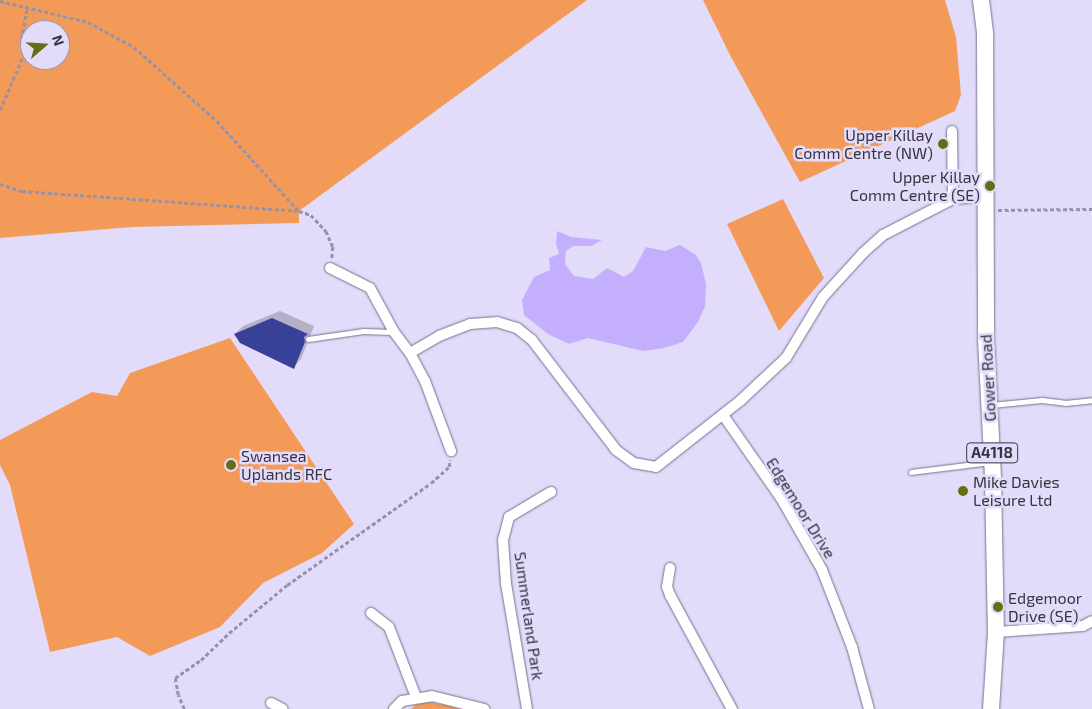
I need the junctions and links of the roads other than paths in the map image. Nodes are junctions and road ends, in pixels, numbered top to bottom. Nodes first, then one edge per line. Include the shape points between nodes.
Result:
1 (982, 1) edge
2 (952, 131) dead end
3 (953, 199) junction
4 (986, 204) junction
5 (330, 268) road end
6 (394, 332) junction
7 (308, 340) dead end
8 (410, 353) junction
9 (1092, 400) edge
10 (990, 405) junction
11 (722, 415) junction
12 (451, 451) road end
13 (992, 461) junction
14 (911, 472) dead end
15 (551, 492) dead end
16 (670, 568) dead end
17 (372, 612) dead end
18 (1092, 621) edge
19 (996, 632) junction
20 (416, 697) junction
21 (270, 703) dead end
22 (283, 709) edge
23 (394, 709) edge
24 (484, 709) edge
25 (527, 709) edge
26 (732, 709) edge
27 (869, 709) edge
28 (991, 709) edge

1 - 4 main road, A4118
2 - 3 street
3 - 4 street
3 - 11 street via 883,235 862,253 823,297 786,358
4 - 10 main road, Gower Road / A4118 via 986,339
5 - 6 street via 370,288
6 - 7 lane via 363,331
6 - 8 street
8 - 11 street via 439,336 470,324 497,322 517,328 532,340 616,450 634,463 656,467
8 - 12 street via 425,381
9 - 10 lane
10 - 13 main road, Gower Road / A4118
11 - 27 street, Edgemoor Drive via 781,498 822,570 852,647
13 - 14 lane
13 - 19 main road, Gower Road / A4118
15 - 25 street, Summerland Park via 508,516 503,540 506,584
16 - 26 street via 670,594
17 - 20 street via 389,627
18 - 19 street via 1083,626
19 - 28 main road, Gower Road / A4118
20 - 23 street via 402,701
20 - 24 street via 432,696
21 - 22 street

